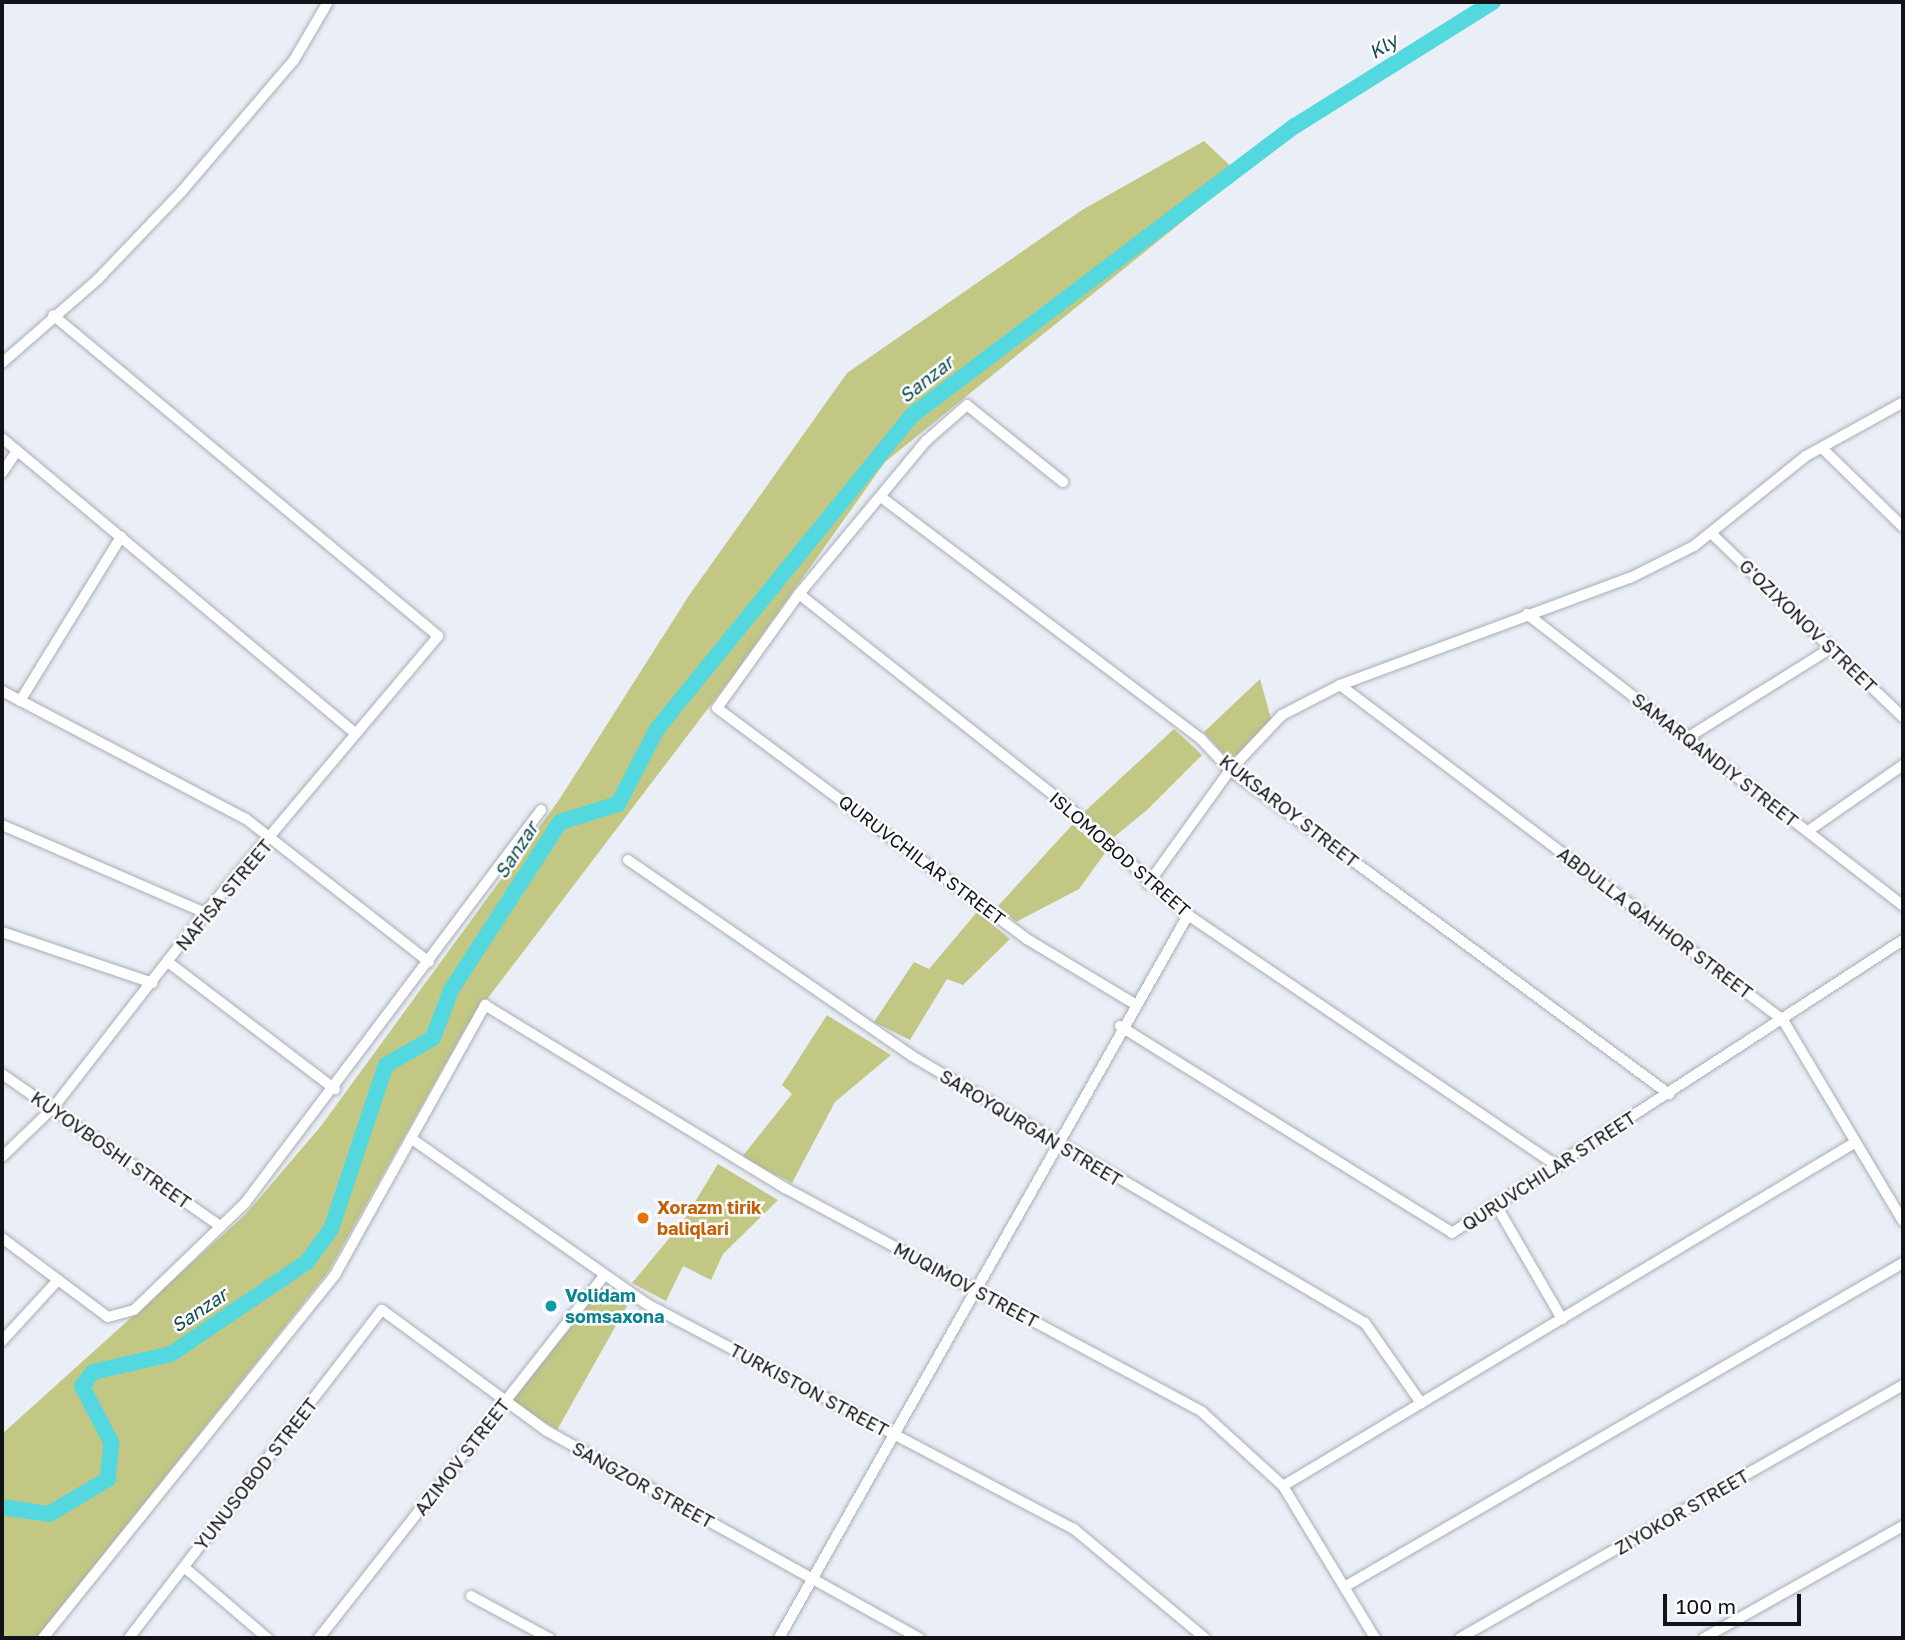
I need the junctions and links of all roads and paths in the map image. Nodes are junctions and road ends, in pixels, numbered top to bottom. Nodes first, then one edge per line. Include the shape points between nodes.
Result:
1 (328, 2) edge
2 (53, 315) junction
3 (3, 359) edge
4 (1902, 403) edge
5 (2, 438) edge
6 (1822, 448) junction
7 (17, 451) junction
8 (2, 473) edge
9 (1063, 482) dead end
10 (881, 496) junction
11 (1903, 527) edge
12 (1713, 536) junction
13 (121, 537) junction
14 (799, 594) junction
15 (1527, 614) junction
16 (1831, 648) junction
17 (1340, 685) junction
18 (2, 691) edge
19 (20, 701) junction
20 (1903, 718) edge
21 (356, 734) junction
22 (1687, 738) junction
23 (1903, 765) edge
24 (1230, 770) junction
25 (541, 810) dead end
26 (2, 825) edge
27 (1808, 831) junction
28 (270, 840) junction
29 (628, 860) dead end
30 (1148, 884) junction
31 (1903, 906) edge
32 (205, 913) junction
33 (1188, 915) junction
34 (2, 932) edge
35 (1903, 940) edge
36 (169, 962) junction
37 (429, 962) junction
38 (153, 983) junction
39 (1133, 1003) junction
40 (1783, 1020) junction
41 (1120, 1026) junction
42 (2, 1074) edge
43 (335, 1089) junction
44 (1669, 1094) junction
45 (53, 1108) junction
46 (412, 1139) junction
47 (1856, 1142) junction
48 (1054, 1143) junction
49 (2, 1157) edge
50 (1558, 1166) junction
51 (1496, 1205) junction
52 (1903, 1221) edge
53 (220, 1226) junction
54 (2, 1238) edge
55 (1903, 1263) edge
56 (605, 1275) junction
57 (58, 1280) junction
58 (974, 1289) junction
59 (382, 1310) joint
60 (1562, 1319) junction
61 (2, 1341) edge
62 (1903, 1385) edge
63 (1421, 1403) junction
64 (503, 1404) junction
65 (893, 1434) junction
66 (1283, 1486) junction
67 (1903, 1527) edge
68 (184, 1567) junction
69 (813, 1579) junction
70 (1346, 1586) junction
71 (471, 1596) dead end
72 (43, 1638) edge
73 (129, 1638) edge
74 (267, 1638) edge
75 (319, 1638) edge
76 (549, 1638) edge
77 (779, 1638) edge
78 (919, 1638) edge
79 (1205, 1638) edge
80 (1375, 1638) edge
81 (1460, 1638) edge
82 (1704, 1638) edge

1 - 2 street via 294,60 183,191 99,279
2 - 3 street
2 - 21 street, NAFISA STREET via 433,632 438,643
4 - 6 street
5 - 7 street
6 - 11 street
6 - 12 street
7 - 8 street
7 - 13 street
9 - 10 street via 967,405 926,441
10 - 14 street
10 - 24 street, KUKSAROY STREET via 1202,739
12 - 15 street via 1630,578
12 - 16 street, G'OZIXONOV STREET
13 - 19 street
13 - 21 street
14 - 30 street, ISLOMOBOD STREET via 1065,804
14 - 39 street, QURUVCHILAR STREET via 717,708 1027,939
15 - 17 street
15 - 22 street, SAMARQANDIY STREET
16 - 20 street, G'OZIXONOV STREET
16 - 22 street
17 - 24 street via 1282,715
17 - 40 street, ABDULLA QAHHOR STREET
18 - 19 street
19 - 28 street via 246,819
21 - 28 street, NAFISA STREET
22 - 27 street, SAMARQANDIY STREET
23 - 27 street
24 - 30 street
24 - 44 street, KUKSAROY STREET
25 - 37 street
26 - 32 street
27 - 31 street, SAMARQANDIY STREET
28 - 32 street, NAFISA STREET
28 - 37 street
29 - 48 street, SAROYQURGAN STREET via 912,1056
30 - 33 street, ISLOMOBOD STREET
32 - 36 street, NAFISA STREET
33 - 39 street
33 - 50 street, ISLOMOBOD STREET
34 - 38 street
35 - 40 street, QURUVCHILAR STREET
36 - 38 street, NAFISA STREET
36 - 43 street
37 - 43 street
38 - 45 street, NAFISA STREET
39 - 41 street
40 - 44 street, QURUVCHILAR STREET
40 - 47 street, ABDULLA QAHHOR STREET
41 - 48 street
41 - 51 street, QURUVCHILAR STREET via 1452,1233
42 - 45 street, KUYOVBOSHI STREET
43 - 53 street via 245,1203
44 - 50 street, QURUVCHILAR STREET
45 - 49 street, NAFISA STREET
45 - 53 street, KUYOVBOSHI STREET
46 - 56 street, TURKISTON STREET
46 - 58 street, MUQIMOV STREET via 485,1005 785,1188
46 - 72 street via 336,1273
47 - 52 street, ABDULLA QAHHOR STREET
47 - 60 street
48 - 58 street
48 - 63 street, SAROYQURGAN STREET via 1365,1323
50 - 51 street, QURUVCHILAR STREET
51 - 60 street
53 - 57 street via 121,1318 108,1317
54 - 57 street
55 - 70 street
56 - 64 street, AZIMOV STREET
56 - 65 street, TURKISTON STREET via 647,1304
57 - 61 street
58 - 65 street
58 - 66 street, MUQIMOV STREET via 1202,1412
59 - 64 street, SANGZOR STREET
59 - 68 street, YUNUSOBOD STREET
60 - 63 street
62 - 81 street, ZIYOKOR STREET
63 - 66 street
64 - 69 street, SANGZOR STREET
64 - 75 street, AZIMOV STREET
65 - 69 street
65 - 79 street, TURKISTON STREET via 1074,1529
66 - 70 street, MUQIMOV STREET
67 - 82 street
68 - 73 street, YUNUSOBOD STREET
68 - 74 street
69 - 77 street
69 - 78 street, SANGZOR STREET
70 - 80 street, MUQIMOV STREET
71 - 76 street

